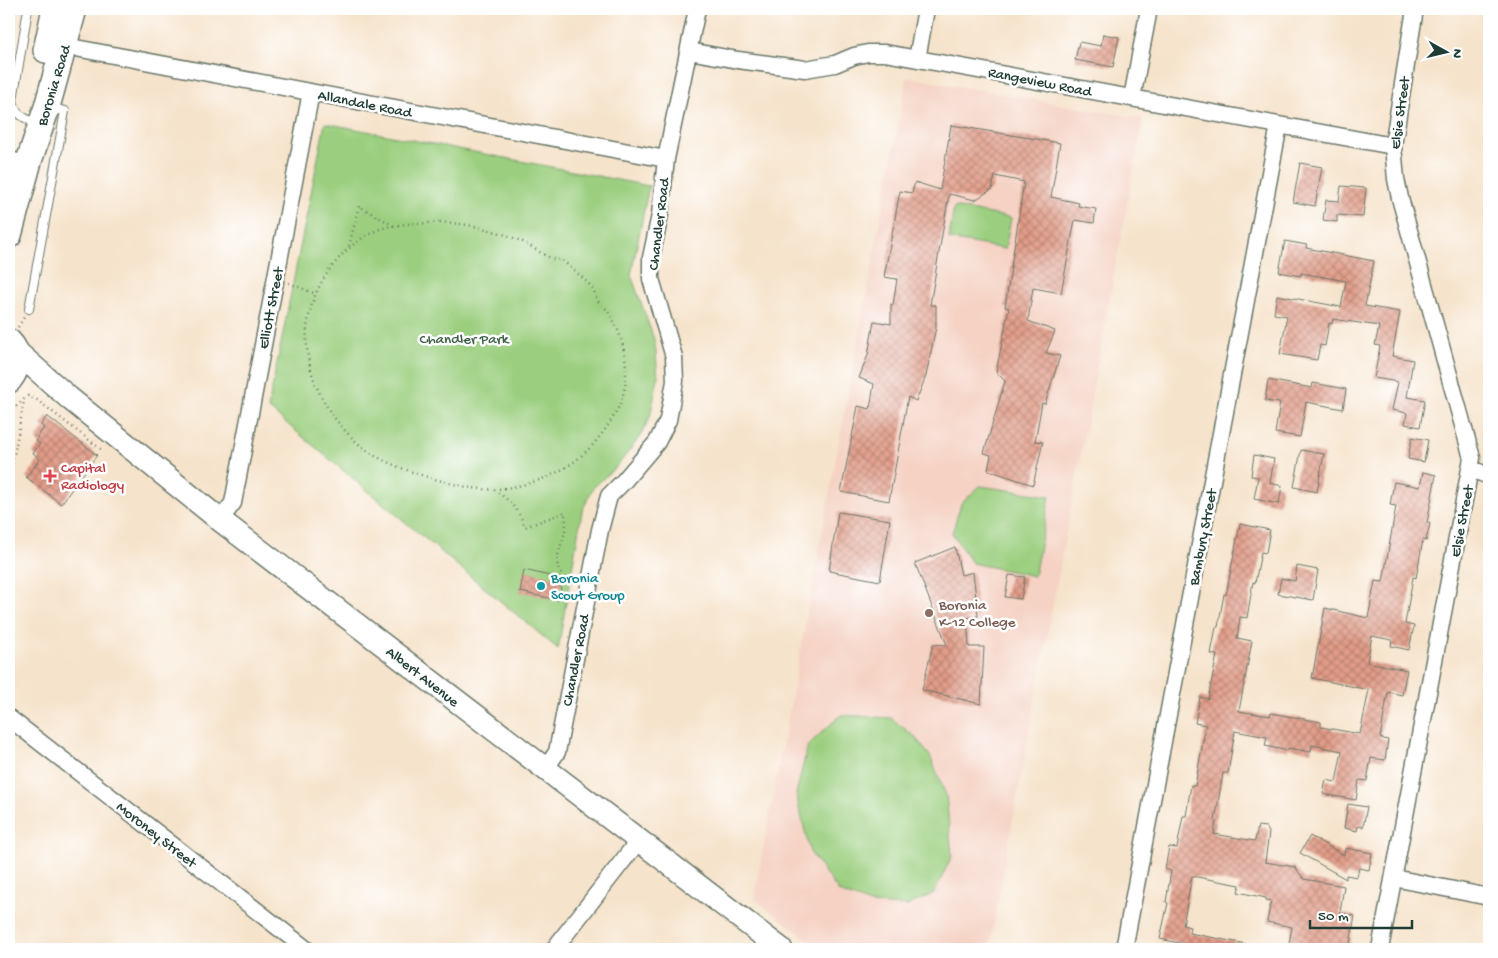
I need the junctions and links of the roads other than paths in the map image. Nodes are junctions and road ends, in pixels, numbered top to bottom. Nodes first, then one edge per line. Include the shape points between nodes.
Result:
1 (28, 9) edge
2 (55, 9) edge
3 (74, 9) edge
4 (697, 9) edge
5 (926, 9) edge
6 (1149, 9) edge
7 (1416, 9) edge
8 (65, 46) junction
9 (689, 51) junction
10 (917, 59) junction
11 (311, 92) junction
12 (1132, 98) junction
13 (39, 114) junction
14 (1280, 125) junction
15 (1393, 146) junction
16 (666, 159) junction
17 (22, 162) edge
18 (9, 235) edge
19 (29, 309) dead end
20 (11, 344) edge
21 (10, 378) edge
22 (69, 398) junction
23 (1471, 469) junction
24 (1489, 476) edge
25 (220, 520) junction
26 (9, 718) edge
27 (545, 769) junction
28 (639, 840) junction
29 (1394, 878) junction
30 (1489, 896) edge
31 (306, 949) edge
32 (554, 949) edge
33 (780, 949) edge
34 (1124, 949) edge
35 (1380, 949) edge

1 - 13 lane, Boronia Road via 13,100 19,115
2 - 13 main road, Boronia Road via 34,101
3 - 8 main road, Boronia Road
4 - 9 street, Chandler Road
5 - 10 street
6 - 12 street
7 - 15 street, Elsie Street
8 - 11 street, Allandale Road
8 - 13 main road, Boronia Road
9 - 10 street, Rangeview Road via 805,69 835,64 868,52
9 - 16 street, Chandler Road
10 - 12 street, Rangeview Road
11 - 16 street, Allandale Road
11 - 25 street, Elliott Street via 233,503
12 - 14 street, Rangeview Road
13 - 17 main road, Boronia Road
13 - 19 lane via 66,111
14 - 15 street, Rangeview Road
14 - 34 street, Bambury Street
15 - 23 street, Elsie Street via 1400,198 1468,440
16 - 27 street, Chandler Road via 651,258 651,279 674,357 675,381 668,420 657,442 609,496 558,752
17 - 18 main road, Boronia Road
20 - 21 main road via 17,364
20 - 22 main road, Albert Avenue
21 - 22 main road, Albert Avenue via 42,385
22 - 25 main road, Albert Avenue
23 - 24 street
23 - 29 street, Elsie Street
25 - 27 main road, Albert Avenue
26 - 31 street, Moroney Street
27 - 28 main road, Albert Avenue
28 - 32 street
28 - 33 main road, Albert Avenue
29 - 30 street
29 - 35 street, Elsie Street

